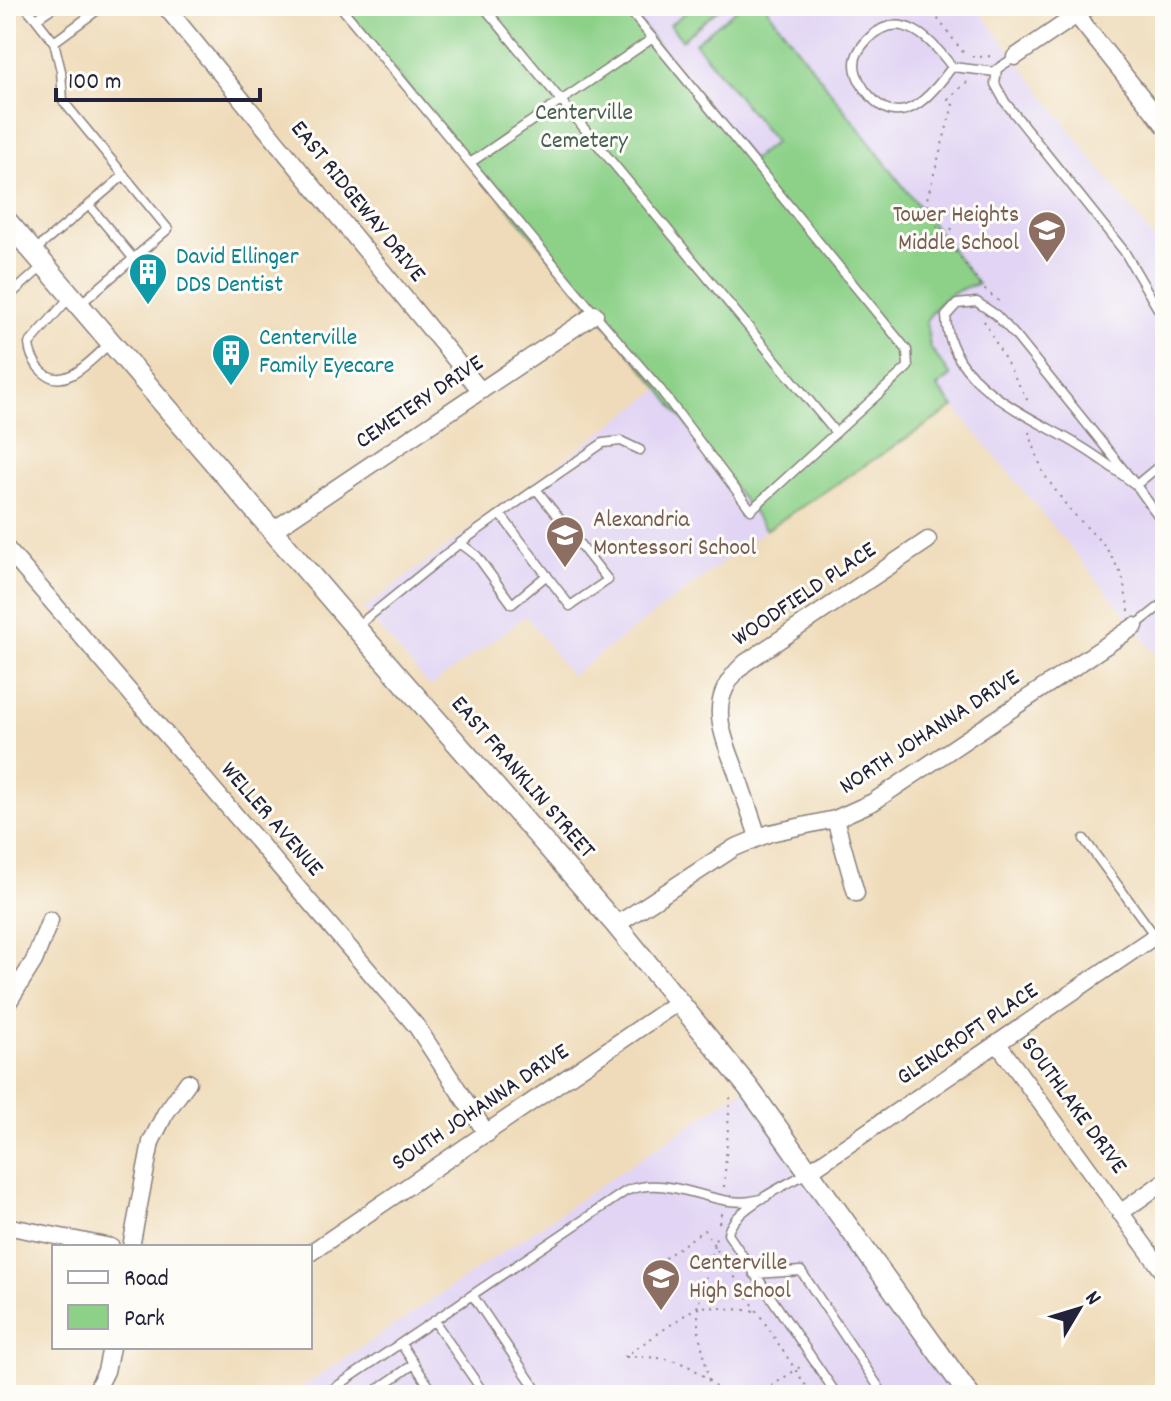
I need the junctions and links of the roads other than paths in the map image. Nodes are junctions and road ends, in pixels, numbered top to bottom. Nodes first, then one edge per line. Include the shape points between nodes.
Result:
1 (25, 6) edge
2 (55, 6) edge
3 (103, 6) edge
4 (165, 6) edge
5 (340, 6) edge
6 (483, 6) edge
7 (626, 6) edge
8 (1078, 9) edge
9 (36, 19) junction
10 (653, 38) junction
11 (54, 42) junction
12 (1015, 57) joint
13 (952, 67) junction
14 (996, 72) junction
15 (561, 101) junction
16 (1165, 126) edge
17 (470, 163) junction
18 (123, 176) junction
19 (89, 205) junction
20 (6, 220) edge
21 (133, 258) junction
22 (38, 259) junction
23 (6, 299) edge
24 (74, 301) junction
25 (595, 314) junction
26 (1165, 321) edge
27 (110, 343) junction
28 (481, 391) junction
29 (836, 433) junction
30 (640, 450) dead end
31 (1165, 461) edge
32 (1136, 485) junction
33 (536, 489) junction
34 (501, 515) junction
35 (1165, 525) edge
36 (272, 531) junction
37 (928, 540) dead end
38 (460, 543) junction
39 (6, 548) edge
40 (547, 575) junction
41 (1165, 602) edge
42 (1135, 626) joint
43 (356, 628) junction
44 (835, 819) junction
45 (758, 837) junction
46 (1084, 839) dead end
47 (856, 893) dead end
48 (50, 920) dead end
49 (616, 925) junction
50 (1155, 936) joint
51 (678, 1002) junction
52 (6, 1006) edge
53 (998, 1044) junction
54 (188, 1082) dead end
55 (487, 1134) junction
56 (808, 1172) junction
57 (1165, 1181) edge
58 (766, 1197) junction
59 (1120, 1213) junction
60 (6, 1226) edge
61 (101, 1245) edge
62 (131, 1245) edge
63 (312, 1252) edge
64 (754, 1274) junction
65 (1165, 1274) edge
66 (473, 1296) junction
67 (435, 1322) junction
68 (401, 1344) junction
69 (111, 1349) edge
70 (414, 1364) junction
71 (94, 1395) edge
72 (324, 1395) edge
73 (369, 1395) edge
74 (435, 1395) edge
75 (485, 1395) edge
76 (540, 1395) edge
77 (837, 1395) edge
78 (884, 1395) edge
79 (969, 1395) edge

1 - 9 lane
2 - 9 lane
3 - 11 lane
4 - 28 street, EAST RIDGEWAY DRIVE
5 - 17 lane
6 - 15 lane
7 - 10 lane
8 - 12 street
8 - 16 street
9 - 11 lane
10 - 15 lane
10 - 29 lane via 907,350 908,367
11 - 18 lane via 63,101
12 - 14 lane
13 - 13 lane via 925,37 898,24 873,34 855,65 868,94 894,111 931,96
13 - 14 lane
14 - 26 lane via 995,84 1005,102 1124,251
15 - 17 lane
15 - 29 lane
17 - 25 lane
18 - 19 lane
18 - 21 lane via 168,229
19 - 21 lane
19 - 22 lane
20 - 22 street, EAST FRANKLIN STREET
21 - 24 lane
22 - 23 lane
22 - 24 street, EAST FRANKLIN STREET
24 - 27 street, EAST FRANKLIN STREET
24 - 27 lane via 29,344 43,373 59,380
25 - 28 street, CEMETERY DRIVE
25 - 29 lane via 660,389 751,510
27 - 36 street, EAST FRANKLIN STREET
28 - 36 street, CEMETERY DRIVE
30 - 33 lane via 621,441 603,443
31 - 32 lane
32 - 32 lane via 1015,335 977,302 957,304 946,316 946,332 961,361 987,391
32 - 35 lane
33 - 34 lane
33 - 40 lane via 609,579 572,606
34 - 38 lane
34 - 40 lane
36 - 43 street, EAST FRANKLIN STREET
37 - 45 street, WOODFIELD PLACE via 745,663 729,680 720,703 721,729
38 - 40 lane via 477,556 512,604
38 - 43 lane
39 - 55 street, WELLER AVENUE via 417,1027
41 - 42 lane
42 - 44 street, NORTH JOHANNA DRIVE via 892,791
43 - 49 street, EAST FRANKLIN STREET
44 - 45 street, NORTH JOHANNA DRIVE
44 - 47 street
45 - 49 street, NORTH JOHANNA DRIVE
46 - 50 lane
48 - 52 street via 34,961
49 - 51 street, EAST FRANKLIN STREET
50 - 53 street, GLENCROFT PLACE
51 - 55 street, SOUTH JOHANNA DRIVE
51 - 56 street, EAST FRANKLIN STREET
53 - 56 street, GLENCROFT PLACE
53 - 59 street, SOUTHLAKE DRIVE
54 - 62 street via 151,1142
55 - 63 street, SOUTH JOHANNA DRIVE
56 - 58 lane
56 - 79 street, EAST FRANKLIN STREET
57 - 59 street
58 - 64 lane via 729,1228 731,1241
58 - 66 lane via 744,1203 666,1185 637,1186
59 - 65 street, SOUTHLAKE DRIVE
60 - 61 street
64 - 77 lane
64 - 78 lane via 801,1271
66 - 67 lane
66 - 76 lane
67 - 68 lane
67 - 75 lane
68 - 70 lane
68 - 72 lane
69 - 71 street
70 - 73 lane
70 - 74 lane

